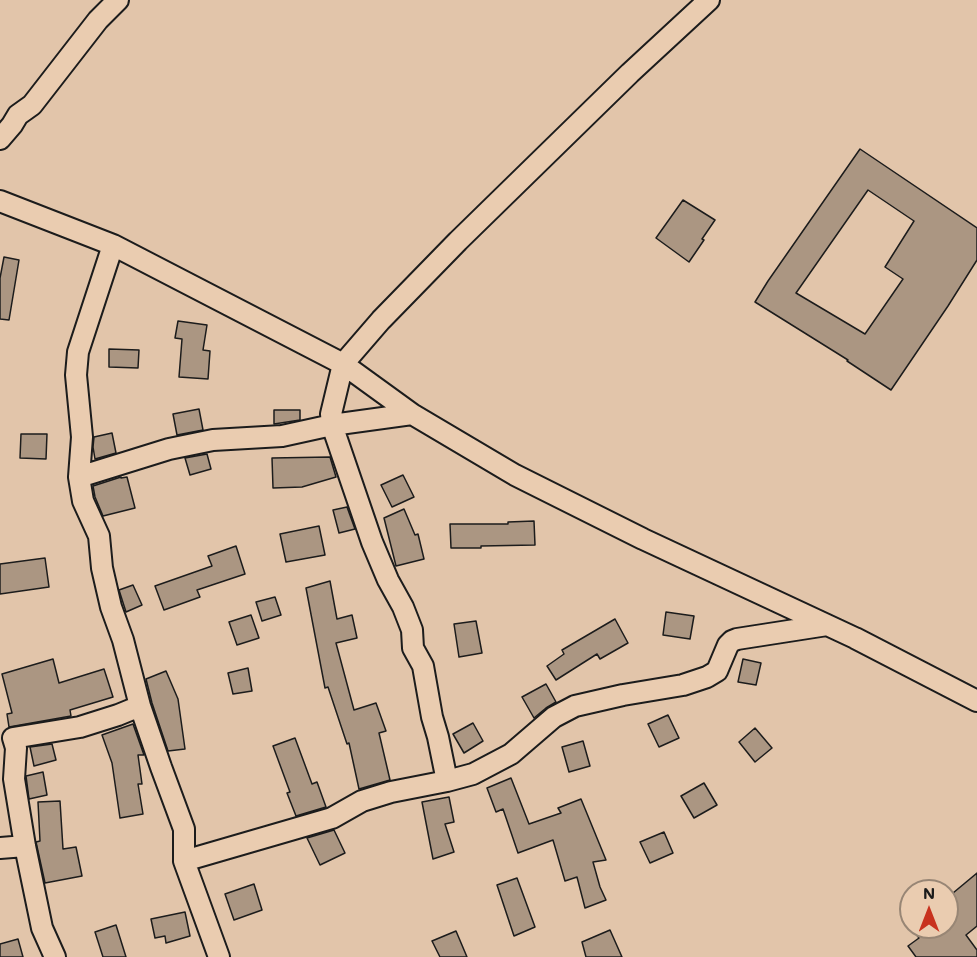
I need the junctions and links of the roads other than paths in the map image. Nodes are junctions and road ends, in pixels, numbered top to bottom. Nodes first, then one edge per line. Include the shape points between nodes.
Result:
1 (118, 0) edge
2 (709, 0) edge
3 (0, 139) edge
4 (0, 201) edge
5 (113, 245) junction
6 (343, 364) junction
7 (412, 414) junction
8 (332, 425) junction
9 (79, 477) junction
10 (827, 625) junction
11 (977, 701) edge
12 (140, 706) junction
13 (447, 782) junction
14 (24, 846) junction
15 (0, 848) edge
16 (184, 861) junction
17 (54, 957) edge
18 (219, 957) edge

1 - 3 street
2 - 6 street via 466,233
4 - 5 street
5 - 6 street
5 - 9 street via 78,352 76,375 82,437
6 - 7 street
6 - 8 street
7 - 8 street
7 - 10 street via 515,475
8 - 9 street via 282,436 202,442
8 - 13 street via 372,542 412,630 413,648 423,666
9 - 12 street via 83,501 99,536 104,578
10 - 11 street
10 - 13 street via 732,641 717,670 707,677 575,706 554,717 511,754
12 - 14 street via 80,727 13,738 14,779
12 - 16 street via 184,829
13 - 16 street via 391,792 362,801 332,818
14 - 15 street
14 - 17 street via 42,928
16 - 18 street

